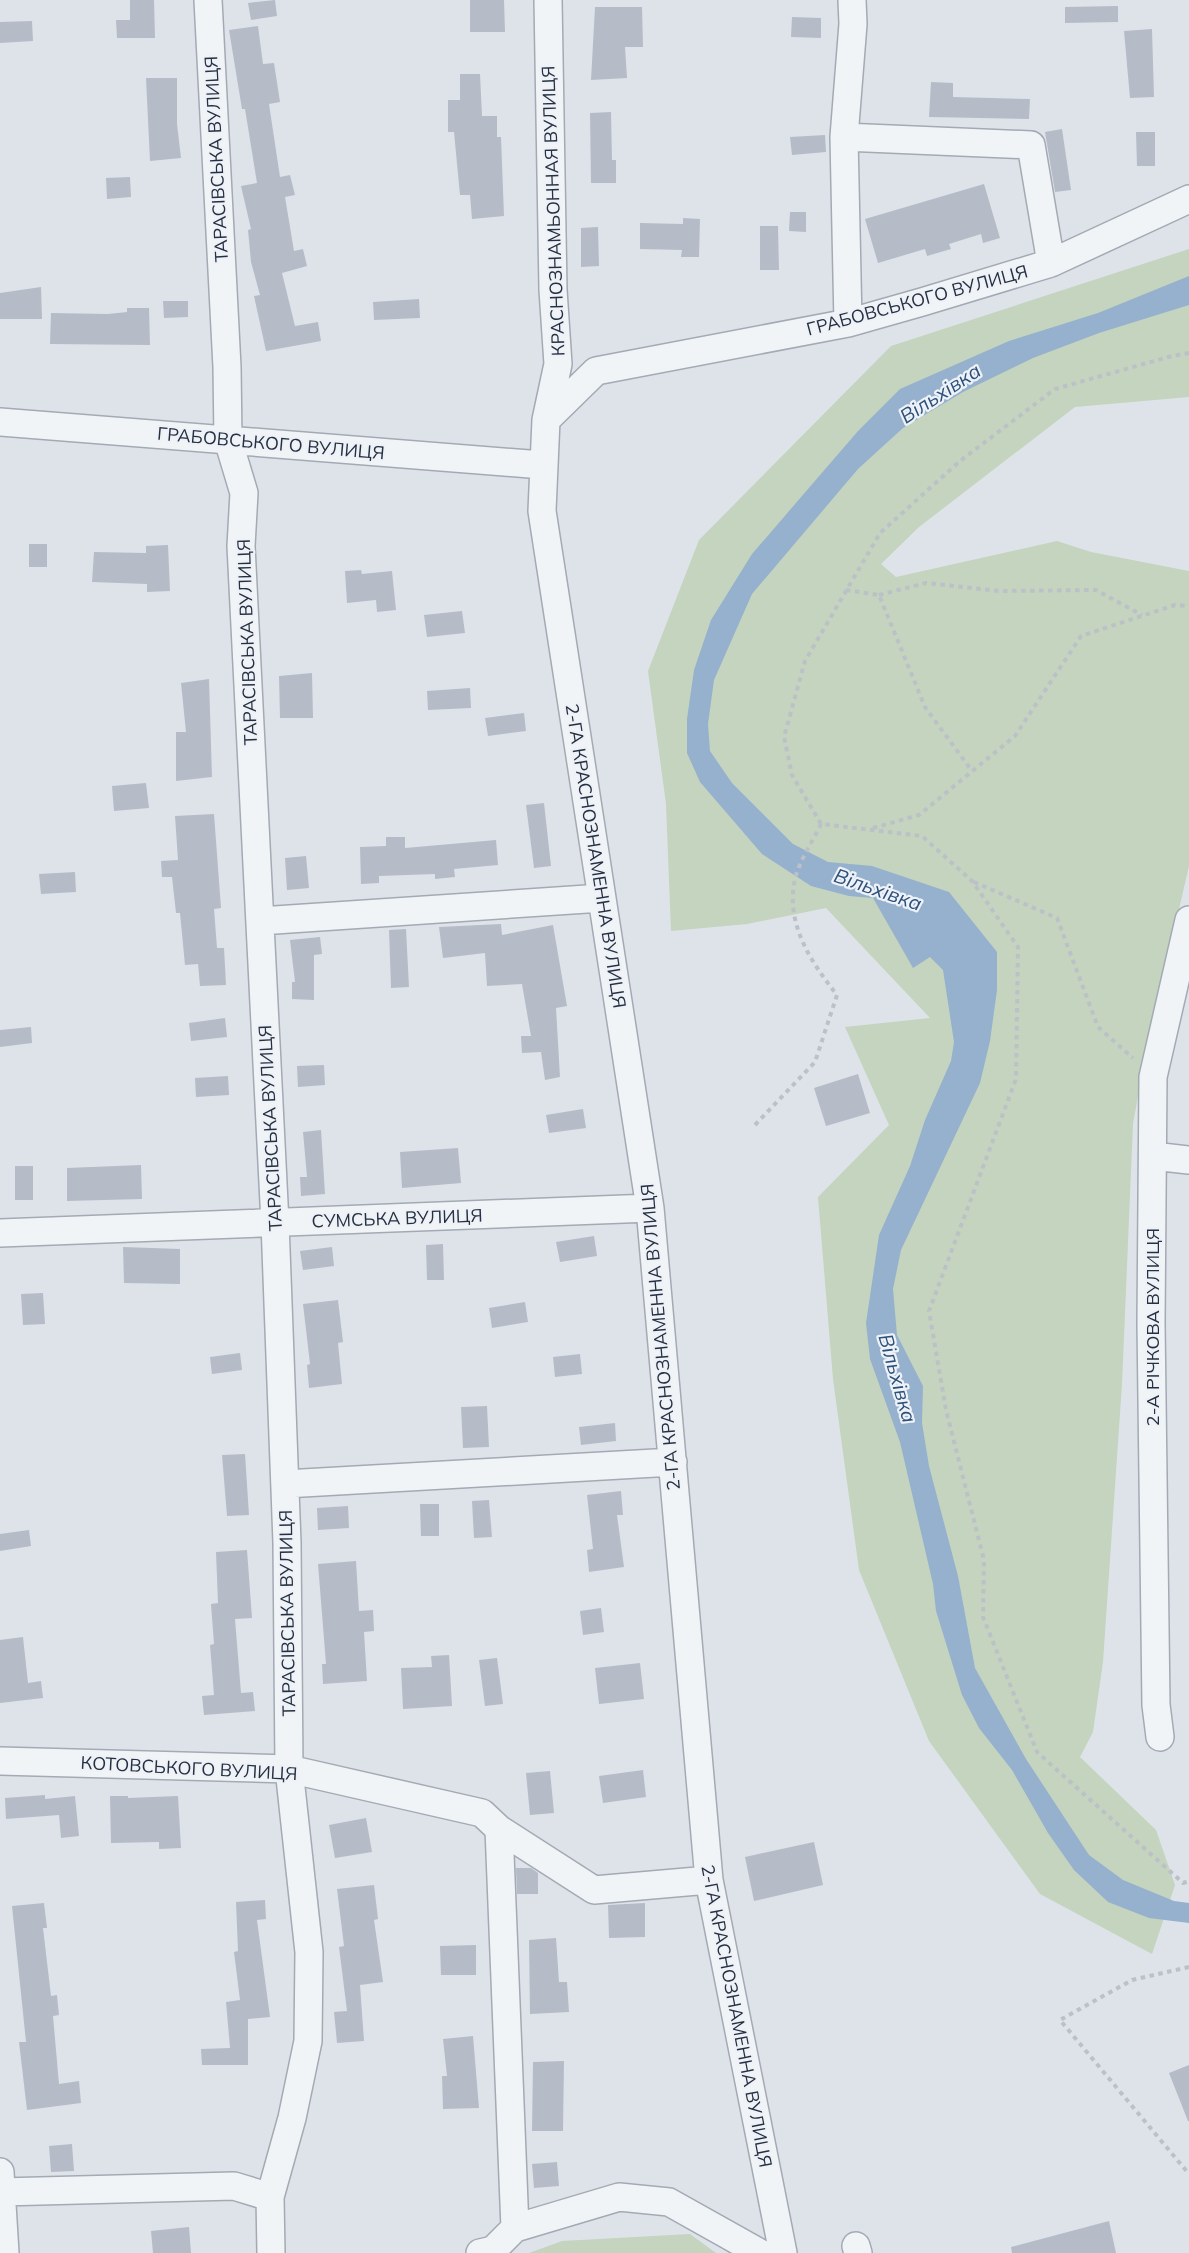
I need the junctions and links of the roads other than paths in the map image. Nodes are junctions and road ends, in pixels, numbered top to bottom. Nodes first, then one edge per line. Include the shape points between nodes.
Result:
1 (208, 0) edge
2 (548, 0) edge
3 (852, 0) edge
4 (844, 137) junction
5 (1189, 199) edge
6 (1051, 263) junction
7 (848, 323) junction
8 (546, 420) junction
9 (0, 422) edge
10 (228, 440) junction
11 (542, 465) junction
12 (602, 898) junction
13 (1189, 920) edge
14 (260, 921) junction
15 (1153, 1156) junction
16 (1189, 1160) edge
17 (650, 1208) junction
18 (275, 1223) junction
19 (0, 1233) edge
20 (673, 1462) junction
21 (285, 1484) junction
22 (1160, 1737) dead end
23 (0, 1761) edge
24 (289, 1769) junction
25 (499, 1829) junction
26 (709, 1881) junction
27 (270, 2197) junction
28 (1, 2198) edge
29 (515, 2229) junction
30 (4, 2253) edge
31 (271, 2253) edge
32 (480, 2253) edge
33 (760, 2253) edge
34 (783, 2253) edge

1 - 10 street, ТАРАСІВСЬКА ВУЛИЦЯ
2 - 8 street, КРАСНОЗНАМЬОННАЯ ВУЛИЦЯ via 558,364
3 - 4 street
4 - 6 street via 1031,145
4 - 7 street
5 - 6 street, ГРАБОВСЬКОГО ВУЛИЦЯ
6 - 7 street, ГРАБОВСЬКОГО ВУЛИЦЯ
7 - 8 street, ГРАБОВСЬКОГО ВУЛИЦЯ via 596,371
8 - 11 street, 2-ГА КРАСНОЗНАМЕННА ВУЛИЦЯ
9 - 10 street, ГРАБОВСЬКОГО ВУЛИЦЯ
10 - 11 street, ГРАБОВСЬКОГО ВУЛИЦЯ
10 - 14 street, ТАРАСІВСЬКА ВУЛИЦЯ via 244,493 241,546
11 - 12 street, 2-ГА КРАСНОЗНАМЕННА ВУЛИЦЯ via 542,511
12 - 14 street
12 - 17 street, 2-ГА КРАСНОЗНАМЕННА ВУЛИЦЯ
13 - 15 street, 2-А РІЧКОВА ВУЛИЦЯ via 1153,1077
14 - 18 street, ТАРАСІВСЬКА ВУЛИЦЯ
15 - 16 street
15 - 22 street, 2-А РІЧКОВА ВУЛИЦЯ via 1151,1323 1156,1705
17 - 18 street, СУМСЬКА ВУЛИЦЯ
17 - 20 street, 2-ГА КРАСНОЗНАМЕННА ВУЛИЦЯ
18 - 19 street, СУМСЬКА ВУЛИЦЯ
18 - 21 street, ТАРАСІВСЬКА ВУЛИЦЯ
20 - 21 street
20 - 26 street, 2-ГА КРАСНОЗНАМЕННА ВУЛИЦЯ
21 - 24 street, ТАРАСІВСЬКА ВУЛИЦЯ
23 - 24 street, КОТОВСЬКОГО ВУЛИЦЯ
24 - 25 street, КОТОВСЬКОГО ВУЛИЦЯ via 482,1813
24 - 27 street, ТАРАСІВСЬКА ВУЛИЦЯ via 309,1952 308,2042
25 - 26 street, КОТОВСЬКОГО ВУЛИЦЯ via 594,1890
25 - 29 street
26 - 34 street, 2-ГА КРАСНОЗНАМЕННА ВУЛИЦЯ
27 - 28 street via 234,2186
27 - 31 street, ТАРАСІВСЬКА ВУЛИЦЯ
28 - 30 street
29 - 32 street via 493,2250
29 - 33 street via 619,2197 669,2202

